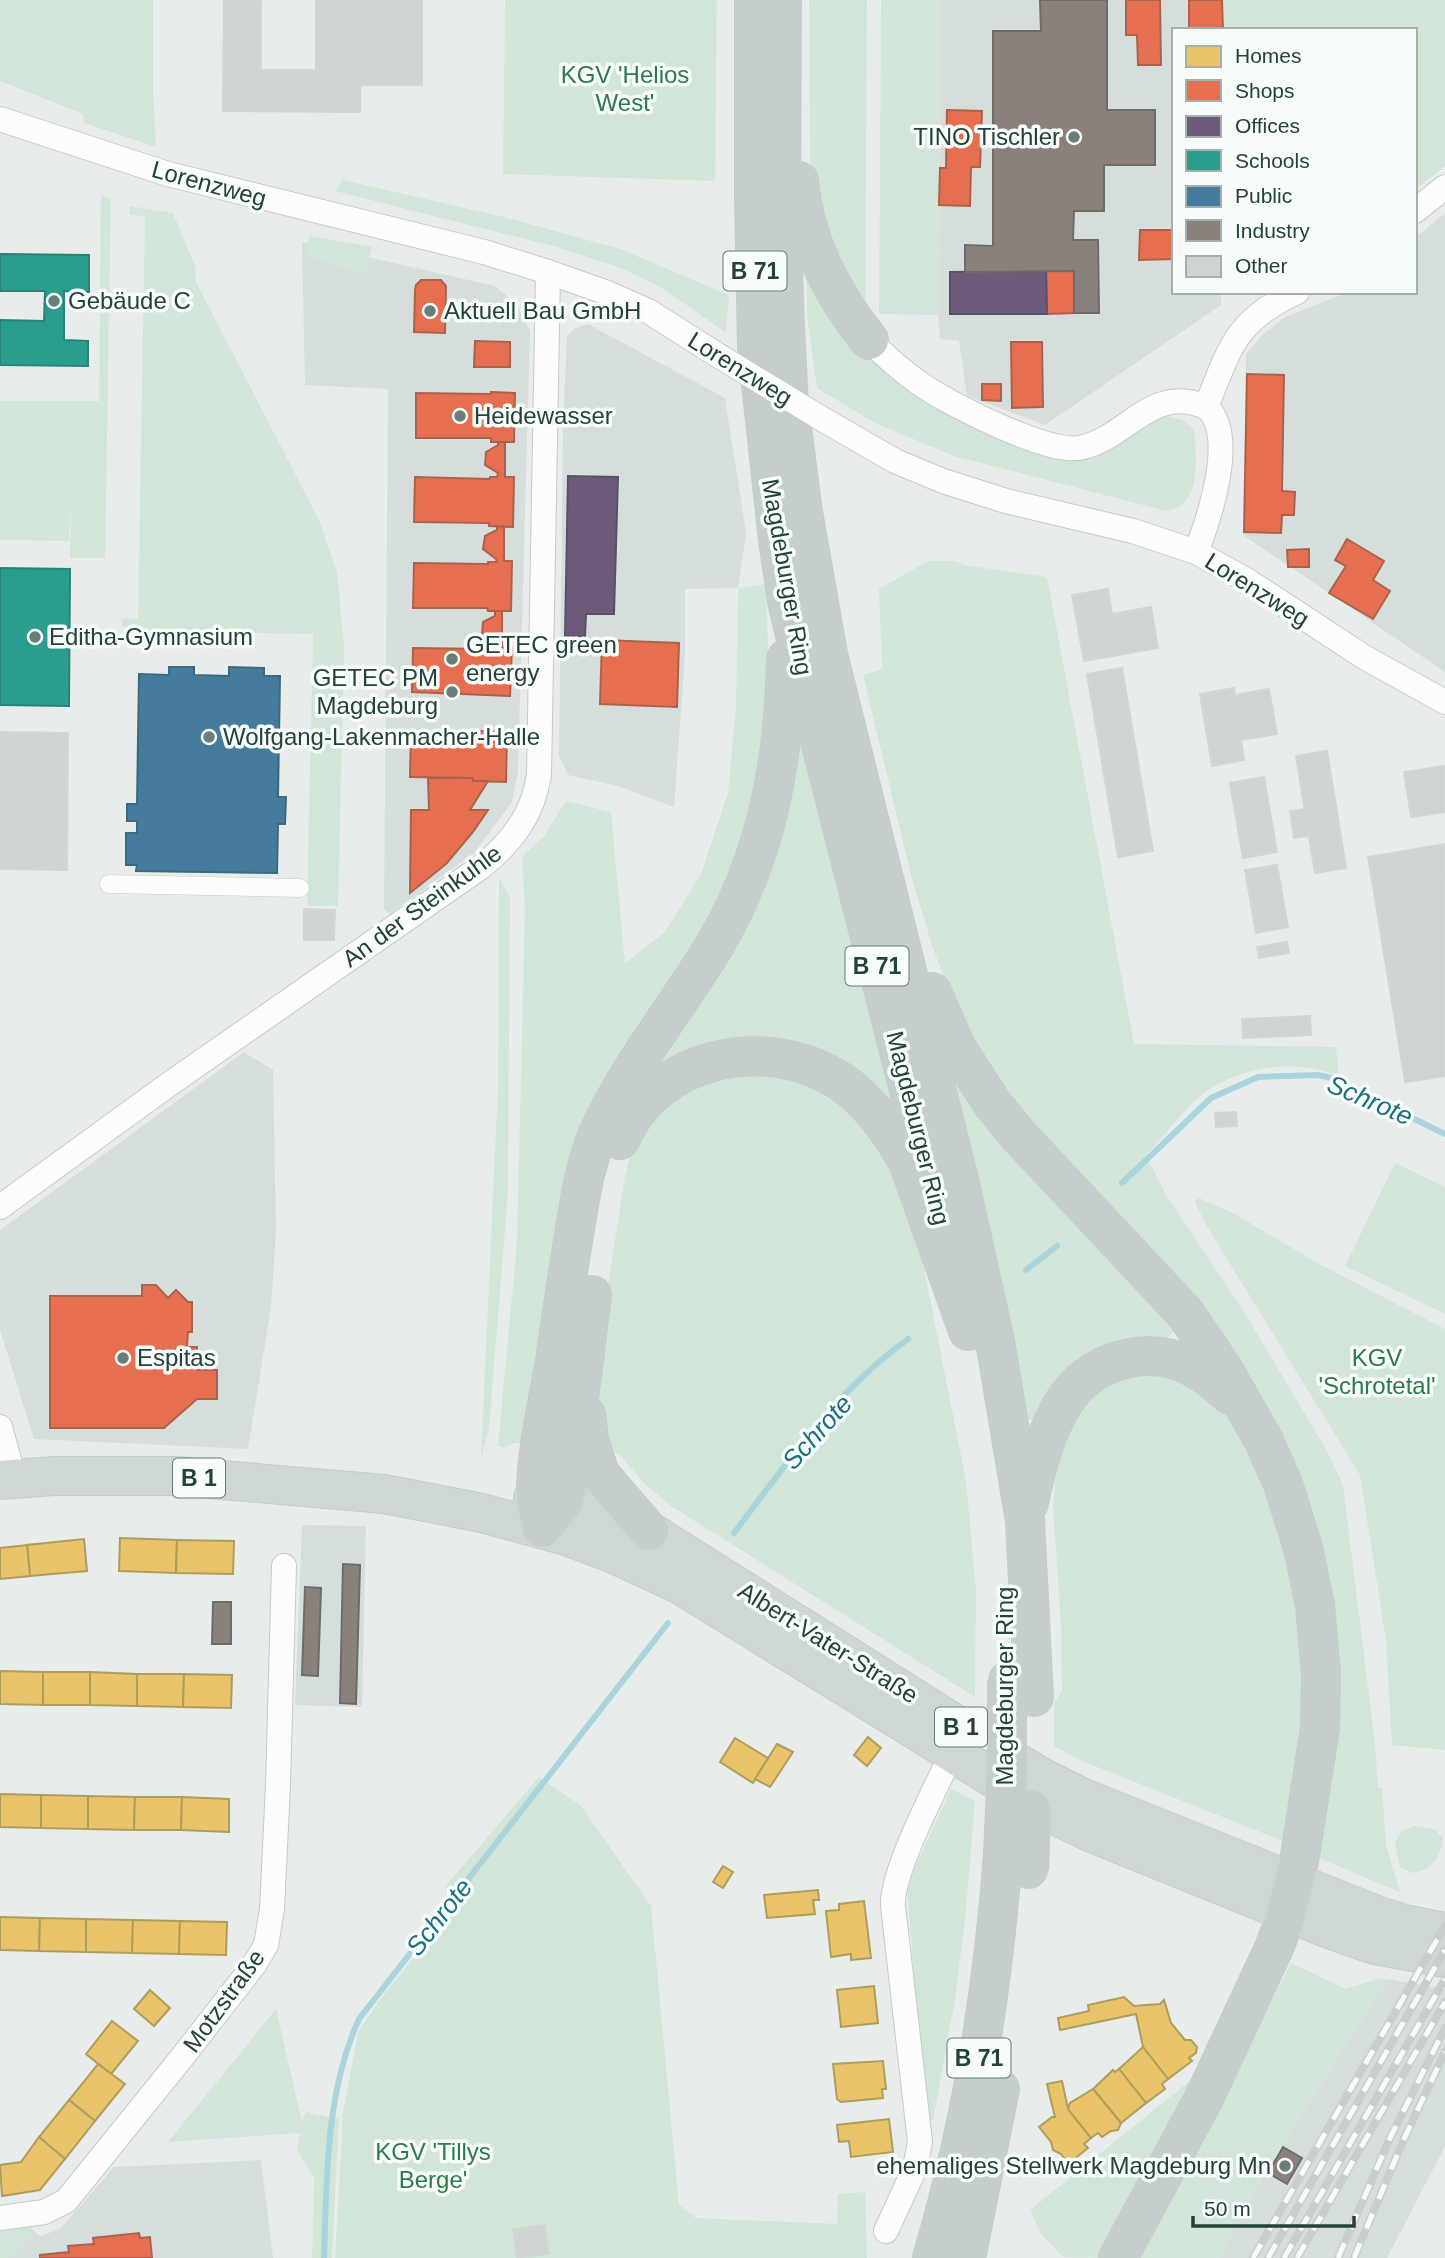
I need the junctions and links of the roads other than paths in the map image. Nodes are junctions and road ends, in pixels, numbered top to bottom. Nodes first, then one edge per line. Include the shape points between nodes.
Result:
1 (772, 4) edge
2 (0, 119) edge
3 (1445, 187) edge
4 (1417, 209) edge
5 (548, 272) junction
6 (1293, 294) edge
7 (869, 340) joint
8 (1206, 407) junction
9 (1196, 552) junction
10 (788, 601) junction
11 (1445, 702) edge
12 (108, 884) dead end
13 (886, 887) junction
14 (300, 888) dead end
15 (0, 1207) edge
16 (968, 1331) junction
17 (581, 1378) junction
18 (1245, 1408) junction
19 (0, 1427) edge
20 (7, 1479) edge
21 (547, 1509) junction
22 (1025, 1521) junction
23 (649, 1531) junction
24 (284, 1566) dead end
25 (1020, 1688) junction
26 (951, 1753) junction
27 (1016, 1862) junction
28 (1290, 1897) junction
29 (1445, 1932) edge
30 (1445, 1958) edge
31 (0, 2218) edge
32 (886, 2231) dead end
33 (932, 2258) edge
34 (966, 2258) edge
35 (1118, 2258) edge

1 - 7 highway via 798,38 799,177 806,224 844,305
1 - 10 highway, Magdeburger Ring / B 71 via 754,200 757,347 769,478
1 - 13 highway, Magdeburger Ring / B 71 via 786,369 793,435 825,641
2 - 5 street, Lorenzweg via 167,174 471,248
3 - 4 street
5 - 9 street, Lorenzweg, bridge via 648,311 895,461 1006,501 1133,530
5 - 15 street, An der Steinkuhle via 539,775 521,827 505,848 481,867
6 - 8 street via 1267,307 1243,328
7 - 8 street via 942,398 1019,433 1069,449 1100,441 1160,404 1191,402
8 - 9 street via 1217,421 1219,475
9 - 11 street, Lorenzweg
10 - 16 highway, Magdeburger Ring / B 71
10 - 21 highway via 780,758 753,862 715,945 603,1122 588,1165 541,1451
12 - 14 street
13 - 18 highway via 956,1048 983,1092 1185,1313
13 - 22 highway, Magdeburger Ring / B 71 via 995,1341
16 - 17 highway via 908,1162 880,1118 851,1089 813,1068 779,1058 735,1058 670,1079 644,1101 625,1128 610,1178
16 - 25 highway, Magdeburger Ring / B 71 via 998,1511
17 - 21 highway
17 - 23 highway via 589,1440 600,1475
18 - 22 highway via 1188,1364 1138,1357 1099,1368 1072,1391 1054,1421
18 - 28 highway via 1290,1505 1308,1569 1320,1642 1320,1728
19 - 20 street
20 - 21 main road, Albert-Vater-Straße / B 1 via 176,1476 384,1494 482,1513
21 - 23 main road, Albert-Vater-Straße / B 1 via 601,1509
21 - 26 main road, Albert-Vater-Straße / B 1 via 612,1553 679,1584
22 - 25 highway, Magdeburger Ring / B 71
23 - 28 main road, Albert-Vater-Straße / B 1 via 1041,1777
24 - 31 street, Motzstraße via 276,1827 266,1945 66,2201 44,2212
25 - 27 highway, Magdeburger Ring / B 71, bridge via 1007,1767
26 - 28 main road, Albert-Vater-Straße / B 1 via 1092,1833
26 - 32 street via 893,1893 920,2142 915,2168
27 - 33 highway, Magdeburger Ring / B 71 via 974,2087
27 - 34 highway, Magdeburger Ring / B 71 via 1013,2015
28 - 29 main road, B 1
28 - 30 main road, B 1 via 1375,1945
28 - 35 highway via 1274,1948 1204,2098

